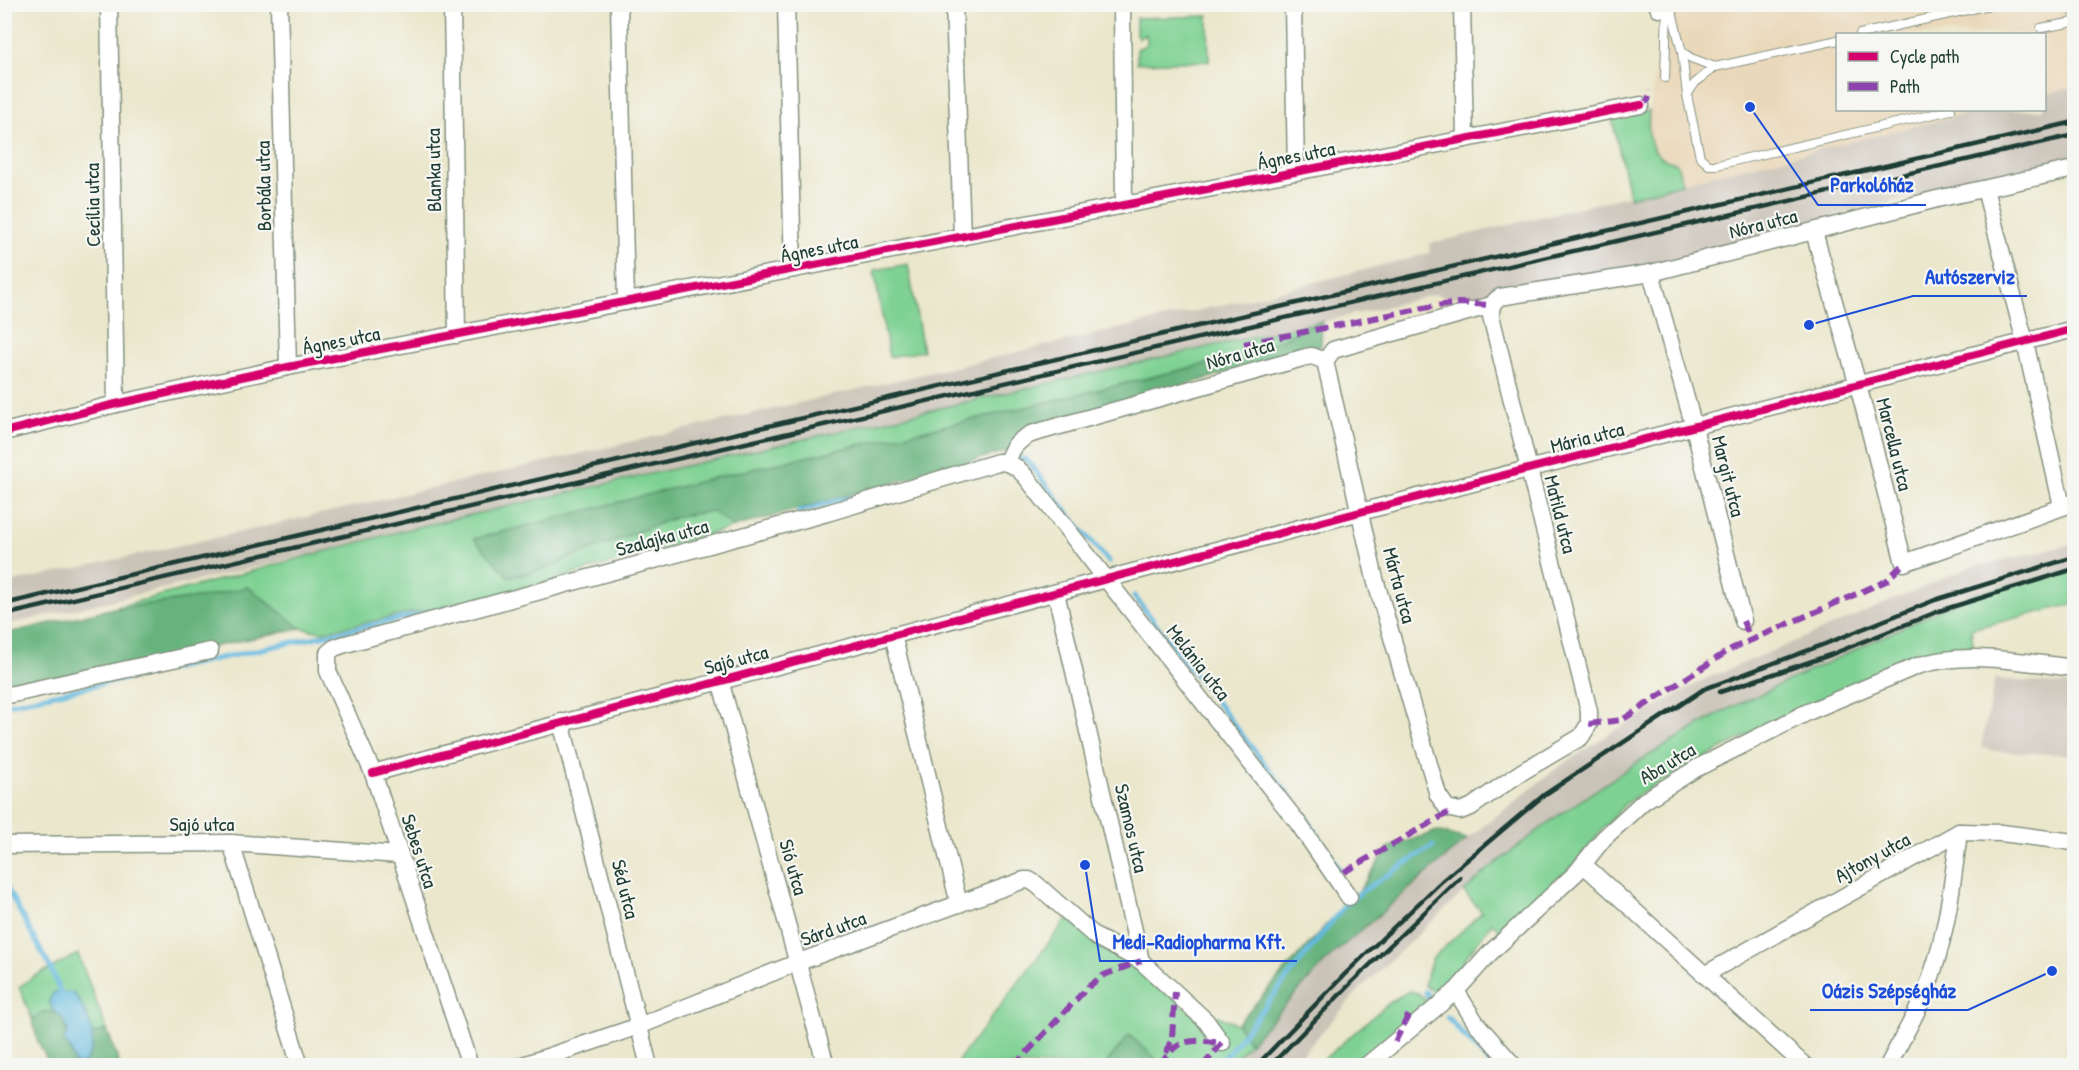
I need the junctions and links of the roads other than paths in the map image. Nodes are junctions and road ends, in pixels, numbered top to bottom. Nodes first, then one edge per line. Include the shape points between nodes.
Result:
1 (109, 4) edge
2 (279, 4) edge
3 (452, 4) edge
4 (619, 4) edge
5 (786, 4) edge
6 (954, 4) edge
7 (1122, 4) edge
8 (1293, 4) edge
9 (1462, 4) edge
10 (1994, 4) edge
11 (2073, 4) edge
12 (1663, 6) edge
13 (2074, 10) edge
14 (2074, 22) edge
15 (2042, 28) dead end
16 (1864, 33) edge
17 (1836, 39) edge
18 (1682, 52) junction
19 (1714, 68) junction
20 (1665, 78) dead end
21 (1687, 95) junction
22 (1641, 105) dead end
23 (1947, 111) edge
24 (1465, 139) junction
25 (2074, 169) edge
26 (1296, 172) junction
27 (1985, 189) junction
28 (1124, 205) junction
29 (1814, 232) junction
30 (962, 237) junction
31 (793, 269) junction
32 (1651, 273) junction
33 (626, 302) junction
34 (1494, 302) junction
35 (2074, 329) edge
36 (457, 335) junction
37 (2025, 342) junction
38 (1324, 361) junction
39 (288, 368) junction
40 (1858, 385) junction
41 (116, 404) junction
42 (1694, 427) junction
43 (4, 432) edge
44 (1009, 456) junction
45 (1528, 469) junction
46 (2068, 505) edge
47 (1360, 512) junction
48 (1108, 580) junction
49 (1056, 593) junction
50 (1743, 621) dead end
51 (893, 635) junction
52 (210, 651) dead end
53 (328, 653) joint
54 (2074, 668) edge
55 (720, 680) junction
56 (4, 696) edge
57 (561, 722) junction
58 (373, 773) junction
59 (1453, 810) joint
60 (1959, 832) junction
61 (2074, 842) edge
62 (231, 843) junction
63 (4, 845) edge
64 (399, 855) junction
65 (1584, 865) junction
66 (1349, 897) dead end
67 (959, 904) junction
68 (1142, 961) junction
69 (799, 962) junction
70 (1704, 975) junction
71 (1456, 991) junction
72 (639, 1026) junction
73 (1222, 1043) dead end
74 (300, 1065) edge
75 (470, 1065) edge
76 (520, 1065) edge
77 (650, 1065) edge
78 (826, 1065) edge
79 (1366, 1065) edge
80 (1514, 1065) edge
81 (1805, 1065) edge
82 (1888, 1065) edge

1 - 41 street, Cecília utca
2 - 39 street, Borbála utca
3 - 36 street, Blanka utca
4 - 33 street
5 - 31 street
6 - 30 street
7 - 28 street
8 - 26 street
9 - 24 street
10 - 16 lane
11 - 13 street
12 - 18 lane
12 - 20 lane
14 - 15 lane
17 - 19 lane
18 - 19 lane
18 - 21 lane
19 - 21 lane
21 - 23 lane via 1700,157 1710,165
22 - 24 street, Ágnes utca
24 - 26 street, Ágnes utca
25 - 27 street, Nóra utca
26 - 28 street, Ágnes utca
27 - 29 street, Nóra utca
27 - 37 street
28 - 30 street, Ágnes utca
29 - 32 street, Nóra utca
29 - 40 street, Marcella utca
30 - 31 street, Ágnes utca
31 - 33 street, Ágnes utca
32 - 34 street, Nóra utca via 1500,297
32 - 42 street, Margit utca
33 - 36 street, Ágnes utca
34 - 38 street, Nóra utca via 1333,350
34 - 45 street, Matild utca via 1491,316
35 - 37 street, Mária utca
36 - 39 street, Ágnes utca
37 - 40 street, Mária utca
37 - 46 street
38 - 44 street, Nóra utca via 1306,357 1031,434 1020,439
38 - 47 street, Márta utca
39 - 41 street, Ágnes utca
40 - 42 street, Mária utca
40 - 46 street, Marcella utca via 1904,563
41 - 43 street, Ágnes utca
42 - 45 street, Mária utca
42 - 50 street, Margit utca
44 - 48 street, Melánia utca
44 - 53 street, Szalajka utca via 827,513 342,645
45 - 47 street, Mária utca
45 - 59 street, Matild utca via 1589,711 1589,724 1581,737 1471,807
47 - 48 street, Mária utca
47 - 59 street, Márta utca via 1375,579 1438,795 1446,808
48 - 49 street, Sajó utca
48 - 66 street, Melánia utca via 1298,823
49 - 51 street, Sajó utca
49 - 68 street, Szamos utca
51 - 55 street, Sajó utca
51 - 67 street
52 - 56 street
53 - 58 street, Sebes utca via 328,671
54 - 65 street, Aba utca via 1977,658 1950,658 1917,666 1808,712 1697,768 1644,801 1604,838
55 - 57 street, Sajó utca
55 - 69 street, Sió utca
57 - 58 street, Sajó utca
57 - 72 street, Séd utca
58 - 64 street, Sebes utca
60 - 61 street
60 - 70 street, Ajtony utca
60 - 82 street via 1938,954 1924,994
62 - 63 street, Sajó utca
62 - 64 street, Sajó utca
62 - 74 street
64 - 75 street, Sebes utca
65 - 70 street
65 - 71 street, Aba utca via 1489,954
67 - 68 street, Sárd utca via 1029,880 1096,937
67 - 69 street, Sárd utca
68 - 73 street via 1206,1021
69 - 72 street, Sárd utca
69 - 78 street, Sió utca
70 - 81 street
71 - 79 street, Aba utca
71 - 80 street via 1476,1023
72 - 76 street, Sárd utca
72 - 77 street, Séd utca

